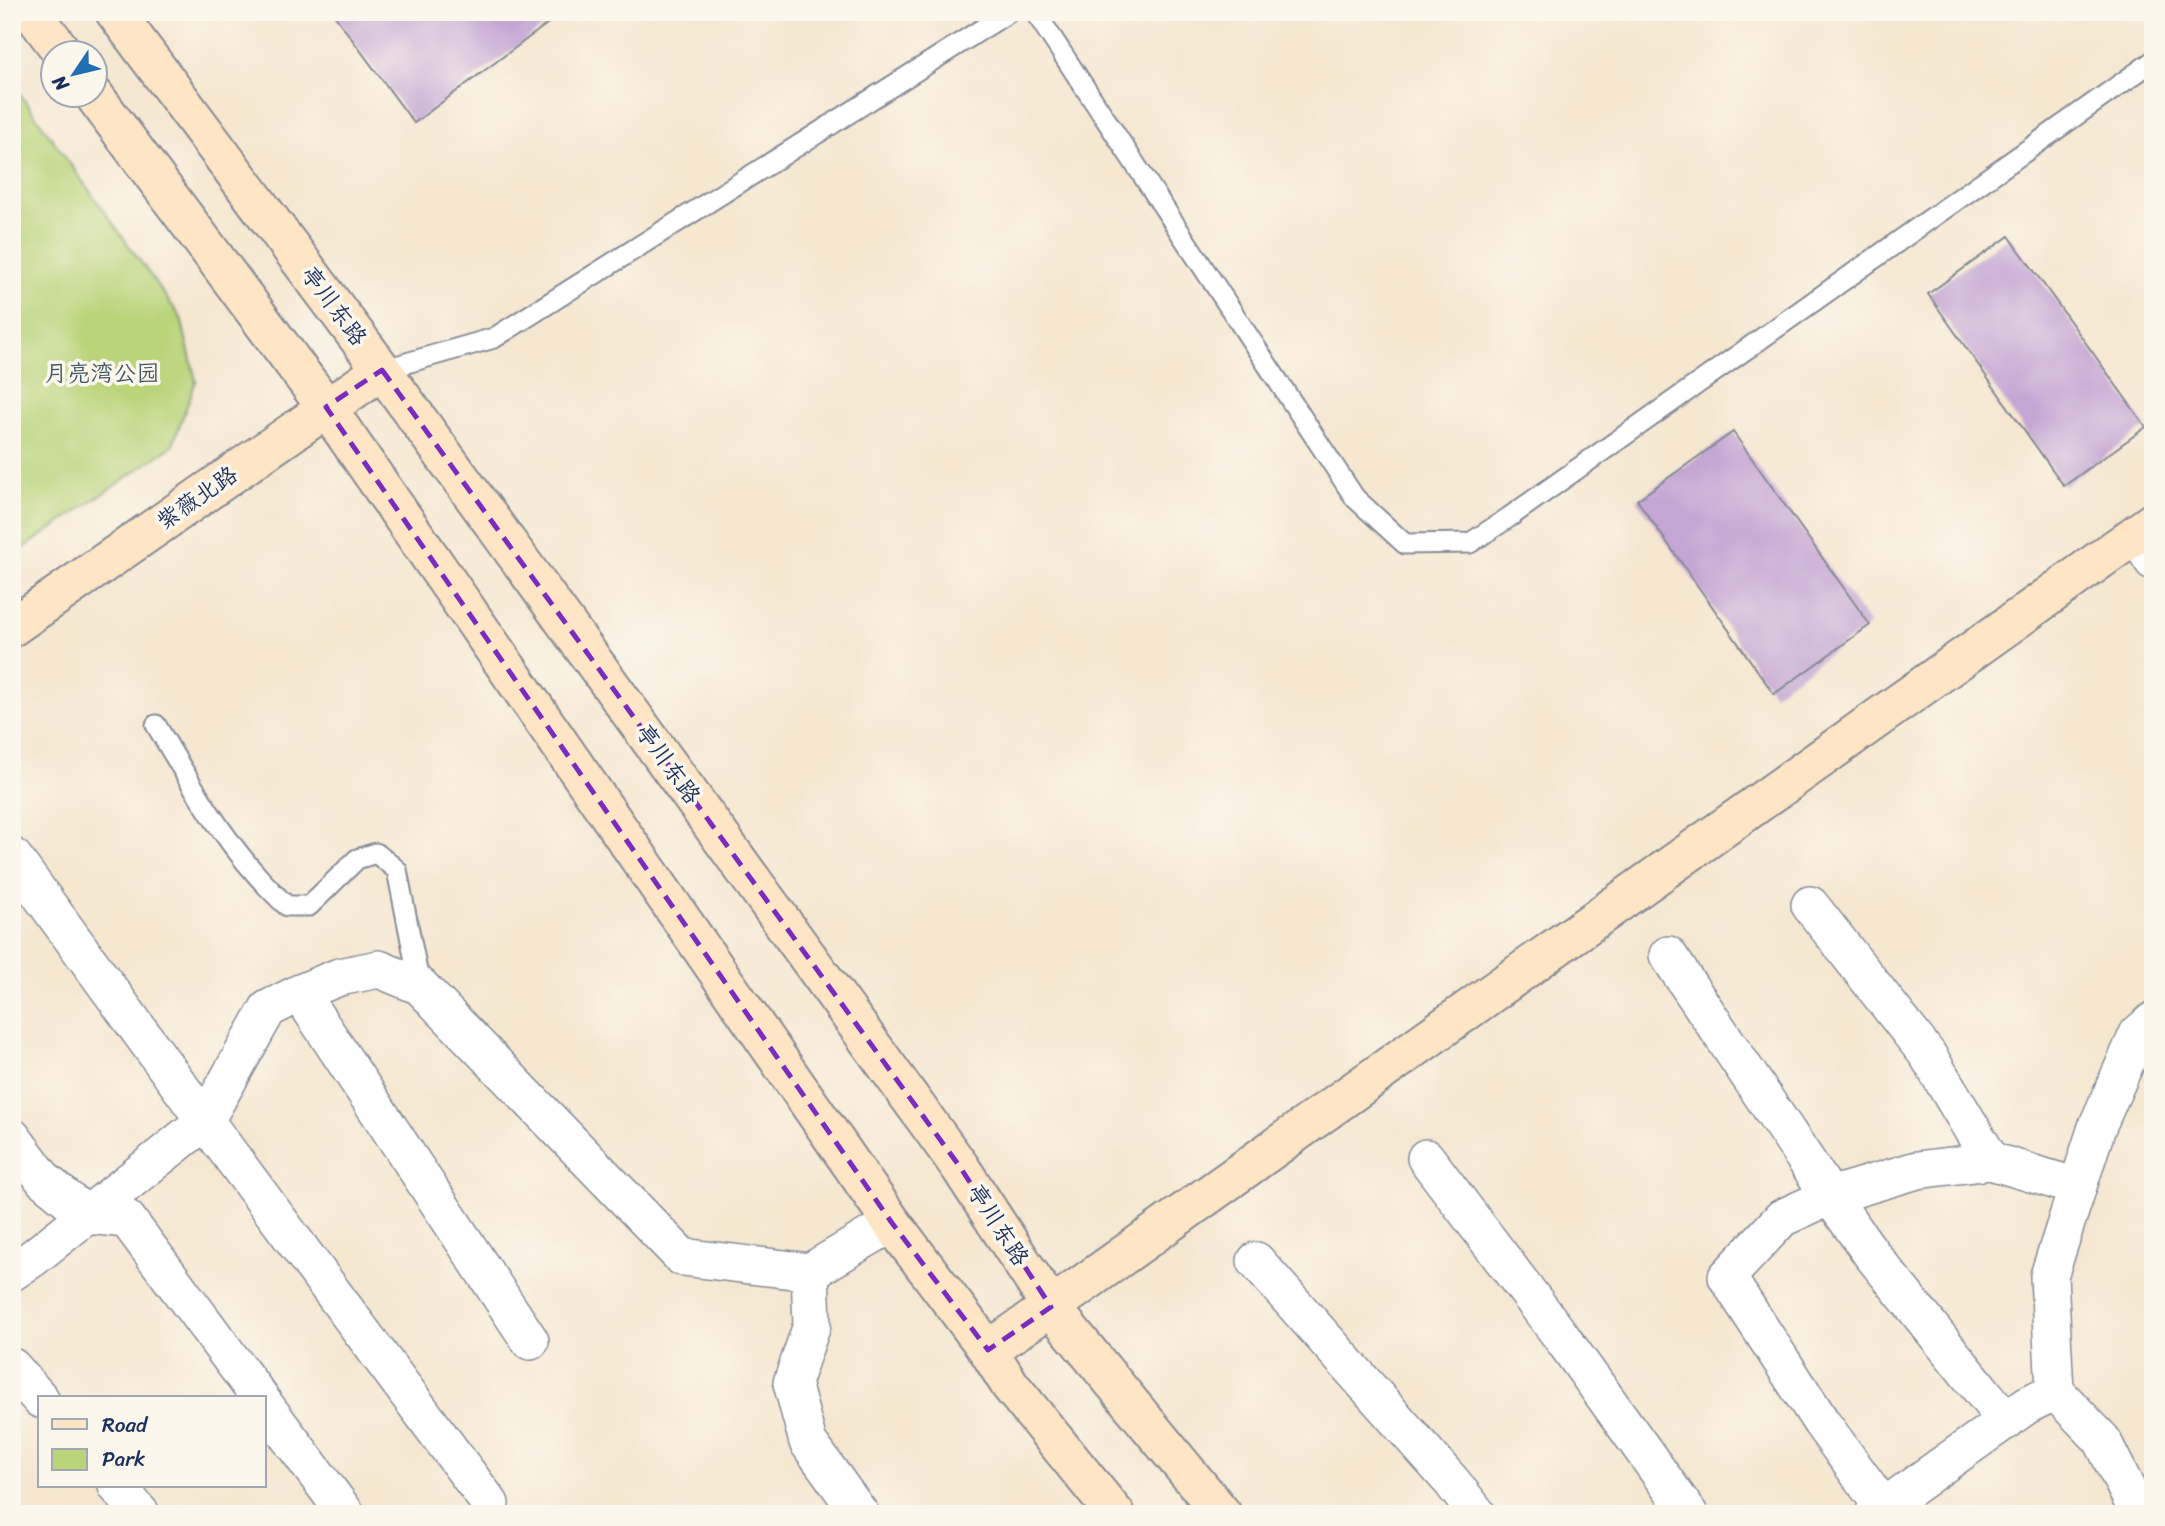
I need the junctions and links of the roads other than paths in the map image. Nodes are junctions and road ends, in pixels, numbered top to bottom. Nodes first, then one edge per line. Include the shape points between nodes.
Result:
1 (32, 12) edge
2 (116, 12) edge
3 (1009, 12) edge
4 (1035, 12) edge
5 (52, 38) edge
6 (2153, 61) edge
7 (103, 108) edge
8 (382, 370) junction
9 (327, 407) junction
10 (2147, 539) edge
11 (12, 627) edge
12 (156, 725) dead end
13 (13, 857) edge
14 (1810, 905) dead end
15 (1668, 955) dead end
16 (420, 986) junction
17 (300, 993) junction
18 (2153, 1021) edge
19 (205, 1121) junction
20 (12, 1137) edge
21 (1426, 1158) dead end
22 (1991, 1161) junction
23 (2077, 1187) junction
24 (1830, 1196) junction
25 (87, 1215) junction
26 (892, 1223) junction
27 (1256, 1261) dead end
28 (12, 1272) edge
29 (810, 1272) junction
30 (1051, 1307) junction
31 (530, 1341) dead end
32 (988, 1350) junction
33 (12, 1367) edge
34 (2055, 1391) junction
35 (259, 1396) edge
36 (38, 1397) edge
37 (266, 1407) edge
38 (2006, 1421) junction
39 (119, 1488) edge
40 (490, 1504) dead end
41 (1879, 1511) edge
42 (141, 1514) edge
43 (346, 1514) edge
44 (860, 1514) edge
45 (1115, 1514) edge
46 (1222, 1514) edge
47 (1476, 1514) edge
48 (1689, 1514) edge
49 (2139, 1514) edge

1 - 5 main road
2 - 8 main road, 亭川东路
3 - 8 lane via 494,338
4 - 6 lane via 1355,498 1405,544 1470,543
7 - 9 main road
8 - 9 main road, 紫薇北路
8 - 30 main road, 亭川东路 via 960,1167
9 - 11 main road, 紫薇北路
9 - 26 main road
10 - 30 main road
12 - 16 lane via 206,811 265,886 287,906 309,906 357,859 376,853 397,870
13 - 19 street
14 - 22 street via 1927,1054
15 - 24 street
16 - 17 street via 379,969 339,977
16 - 29 street via 682,1257
17 - 19 street via 268,1009
17 - 31 street
18 - 23 street via 2138,1034 2097,1127
19 - 25 street
19 - 40 street
20 - 25 street via 44,1180
21 - 48 street
22 - 23 street
22 - 24 street via 1917,1170
23 - 34 street via 2049,1276
24 - 38 street
24 - 41 street via 1782,1218 1727,1277
25 - 28 street
25 - 35 street via 127,1219
26 - 29 street
26 - 32 main road
27 - 47 street
29 - 44 street via 812,1325 792,1383 808,1442
30 - 32 main road
30 - 46 main road, 亭川东路
32 - 45 main road via 1010,1385
33 - 36 street
34 - 38 street
34 - 49 street via 2102,1440
37 - 43 street
38 - 41 street
39 - 42 street

